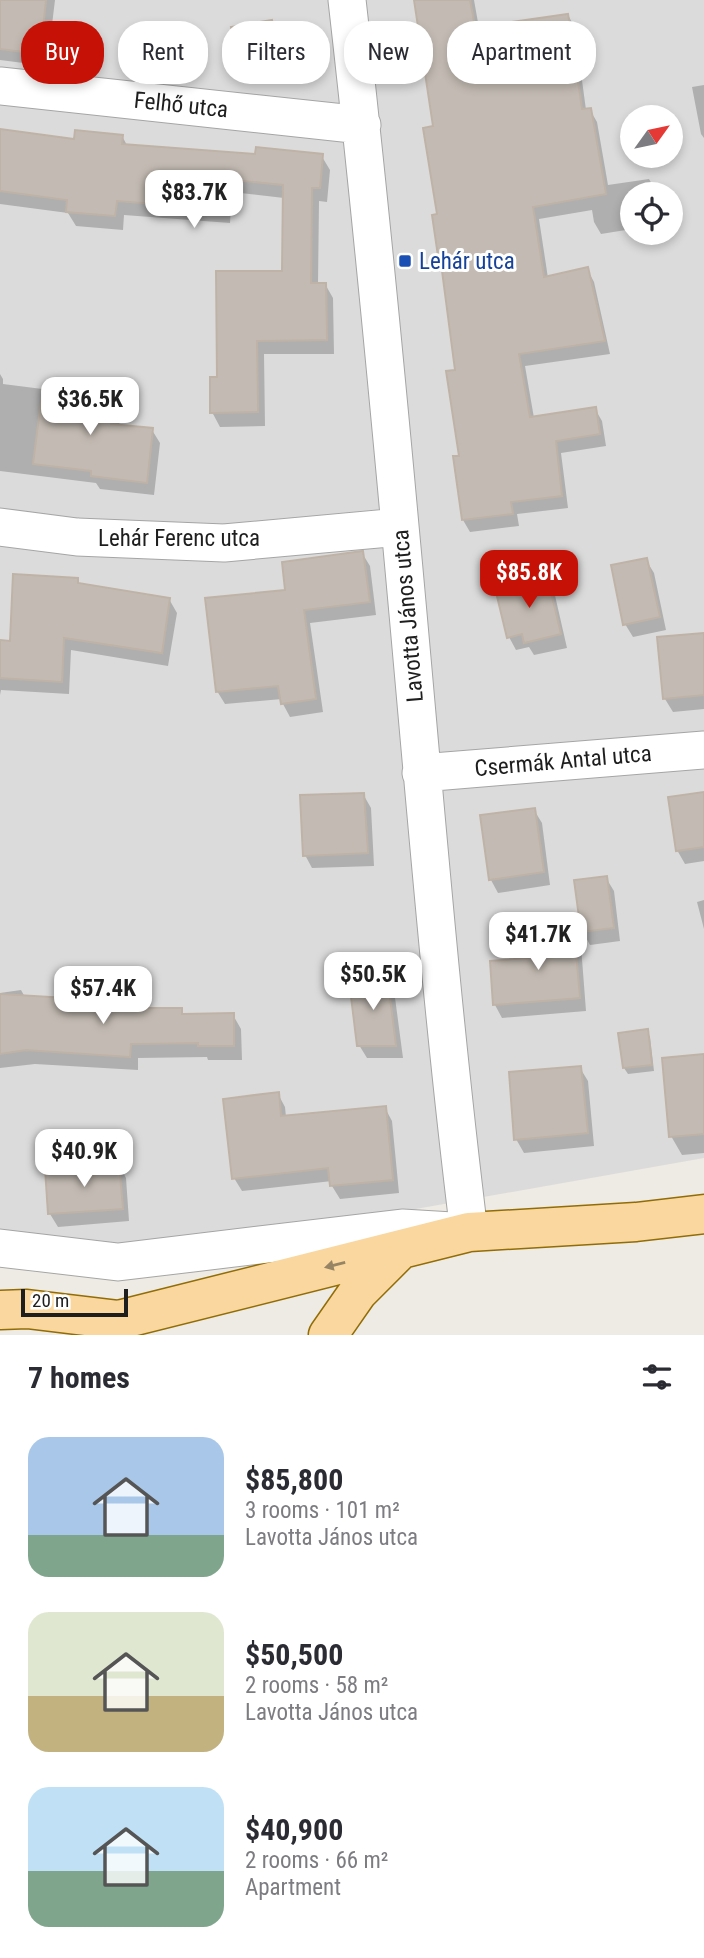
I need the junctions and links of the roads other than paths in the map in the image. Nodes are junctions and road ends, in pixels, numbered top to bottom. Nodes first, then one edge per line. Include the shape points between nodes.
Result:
1 (347, 0) edge
2 (0, 86) edge
3 (362, 125) junction
4 (0, 527) edge
5 (400, 527) junction
6 (704, 750) edge
7 (421, 773) junction
8 (704, 1214) edge
9 (636, 1222) junction
10 (469, 1232) junction
11 (704, 1233) edge
12 (0, 1248) edge
13 (401, 1249) junction
14 (0, 1310) edge
15 (0, 1326) edge
16 (330, 1334) edge
17 (32, 1335) edge

1 - 3 street, Lavotta János utca
2 - 3 street, Felhő utca
3 - 5 street, Lavotta János utca
4 - 5 street, Lehár Ferenc utca via 77,537 224,543
5 - 7 street, Lavotta János utca
6 - 7 street, Csermák Antal utca
7 - 10 street, Lavotta János utca
8 - 9 main road
9 - 10 main road
9 - 11 main road
10 - 12 street via 402,1228 118,1262
10 - 13 main road
13 -> 14 main road via 119,1320
13 - 16 main road via 358,1293
15 - 17 main road

